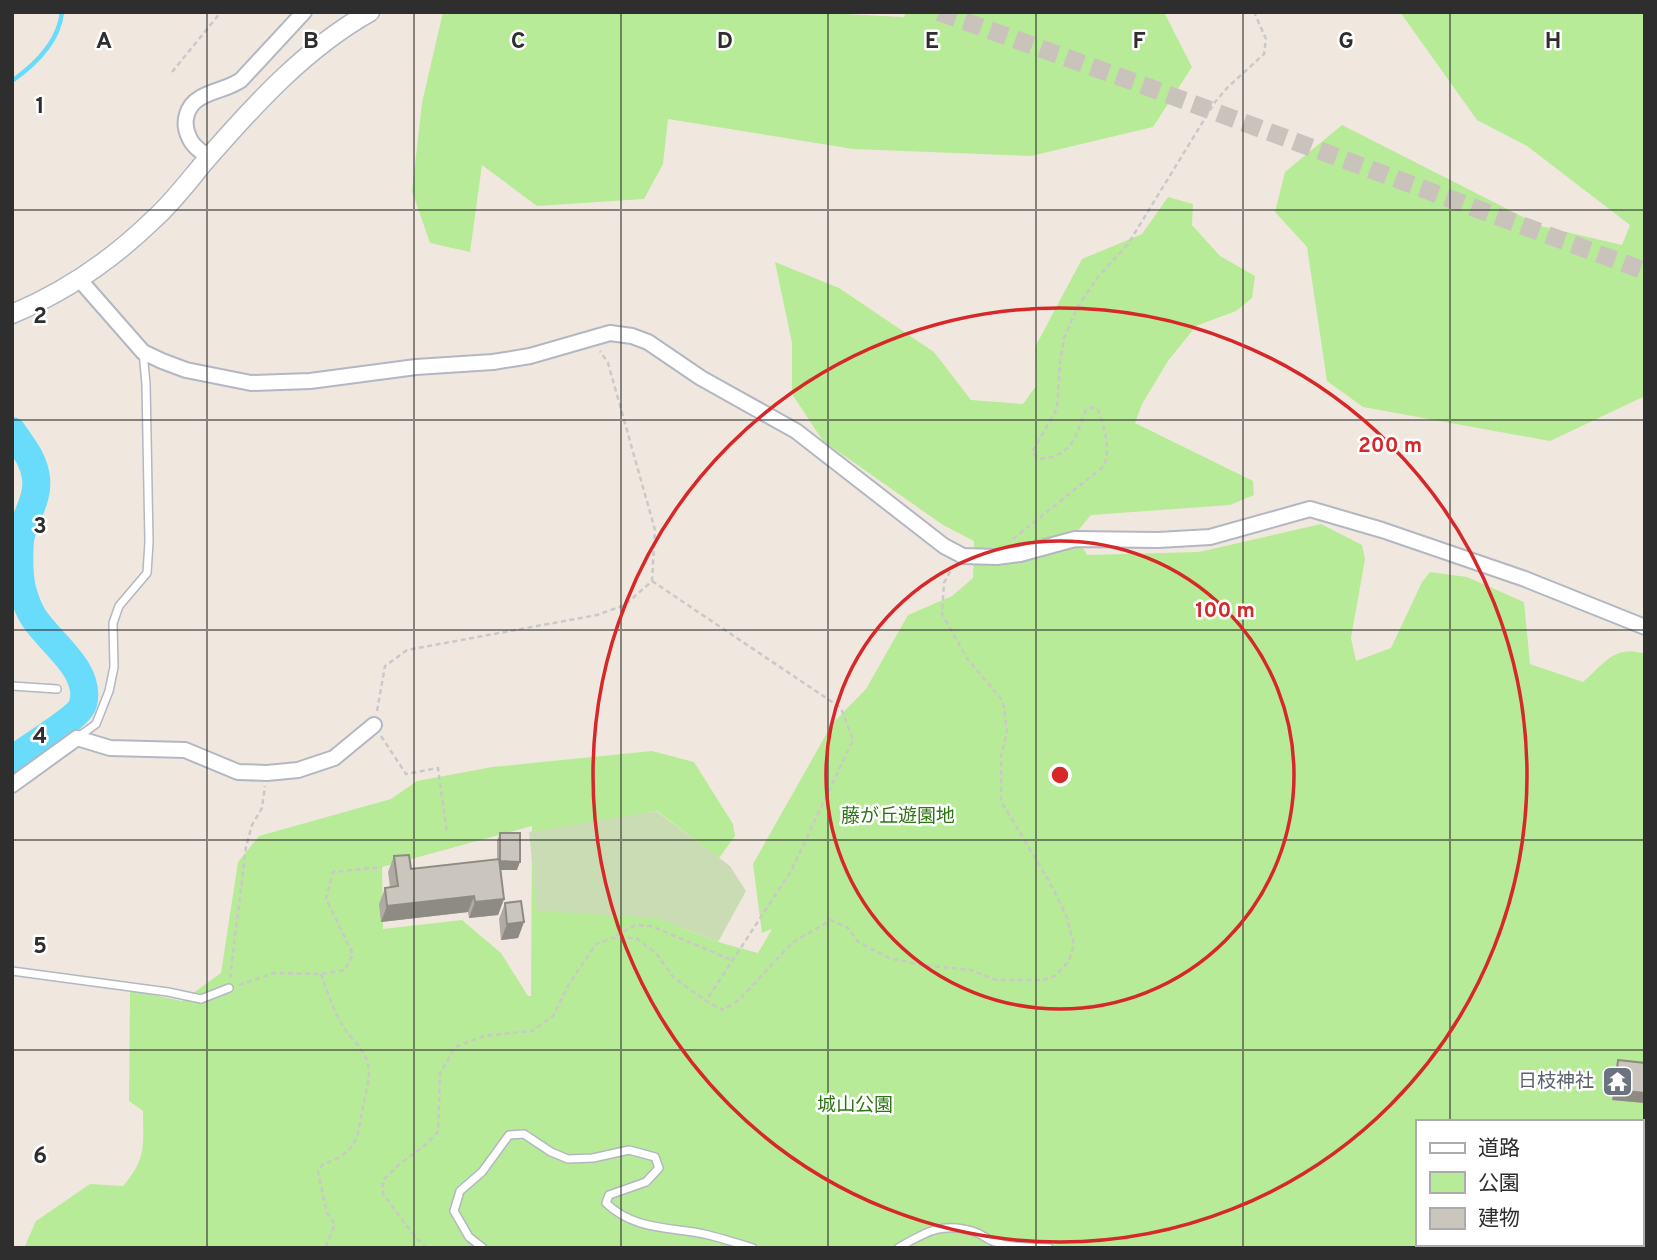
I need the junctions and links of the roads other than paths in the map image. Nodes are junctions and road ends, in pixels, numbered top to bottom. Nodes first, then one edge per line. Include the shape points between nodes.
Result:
1 (304, 12) edge
2 (370, 12) edge
3 (208, 158) junction
4 (79, 279) junction
5 (12, 314) edge
6 (143, 352) junction
7 (1645, 627) edge
8 (12, 685) edge
9 (57, 689) dead end
10 (374, 725) road end
11 (77, 738) junction
12 (12, 785) edge
13 (12, 971) edge
14 (229, 988) road end
15 (483, 1248) edge
16 (752, 1248) edge
17 (898, 1248) edge
18 (1049, 1248) edge

1 - 3 street via 241,80 203,96 189,108 185,119 189,138
2 - 3 street via 304,58
3 - 4 street via 155,218
4 - 5 street
4 - 6 street
6 - 7 street via 186,370 274,383 493,362 610,333 632,336 796,431 963,556 1020,554 1074,538 1210,537 1310,509 1525,579
6 - 11 lane via 147,573 119,606 113,623 114,667 109,691 96,724
8 - 9 lane
10 - 11 street via 334,758 267,773 238,772 185,750 110,748
11 - 12 street
13 - 14 lane via 201,999
15 - 16 lane via 468,1237 454,1211 460,1191 482,1172 509,1135 524,1134 568,1159 629,1150 655,1157 659,1168 646,1182 609,1195 607,1203 618,1215
17 - 18 lane via 933,1228 955,1227 1008,1246

